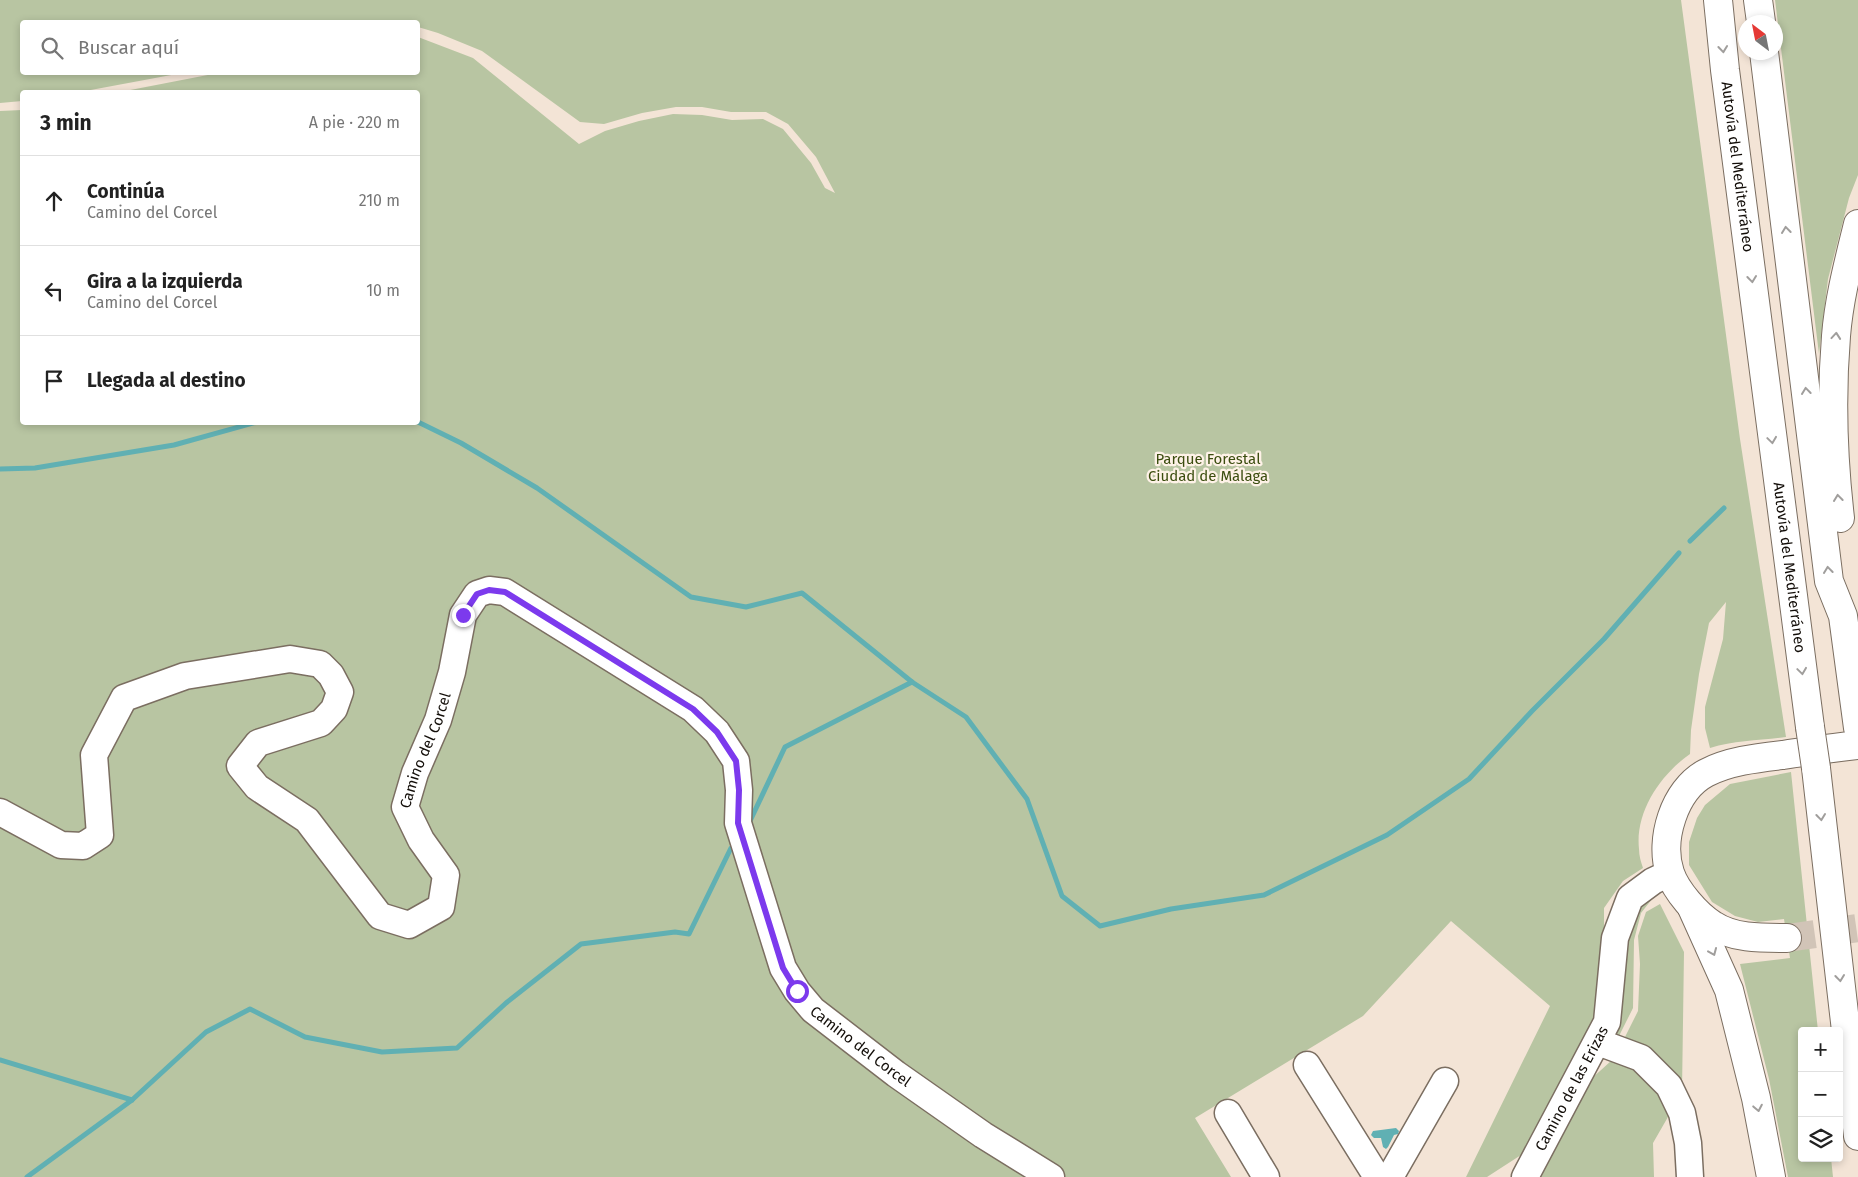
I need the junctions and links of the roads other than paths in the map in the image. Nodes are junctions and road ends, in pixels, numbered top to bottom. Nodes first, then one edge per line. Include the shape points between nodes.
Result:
1 (1718, 0) edge
2 (1758, 0) edge
3 (1760, 15) edge
4 (1765, 60) edge
5 (1858, 224) edge
6 (1843, 616) junction
7 (1858, 731) edge
8 (0, 812) edge
9 (1670, 873) junction
10 (1692, 908) junction
11 (1787, 938) tunnel mouth
12 (1598, 1042) junction
13 (1307, 1065) dead end
14 (1445, 1082) dead end
15 (1228, 1113) dead end
16 (1858, 1136) edge
17 (1540, 1149) junction
18 (1052, 1177) edge
19 (1266, 1177) edge
20 (1377, 1177) edge
21 (1390, 1177) edge
22 (1504, 1177) edge
23 (1525, 1177) edge
24 (1690, 1177) edge
25 (1771, 1177) edge

1 -> 16 main road, Autovía del Mediterráneo, bridge via 1816,768
2 - 3 main road
6 -> 4 main road via 1829,581
6 -> 5 main road via 1848,580 1833,424 1836,335
6 - 7 main road
7 - 9 main road via 1742,760 1705,773 1688,786 1677,802 1667,831
8 - 18 street, Camino del Corcel via 61,845 83,846 100,835 94,755 124,698 185,676 290,659 320,664 331,675 340,692 334,709 322,722 258,743 240,766 257,786 307,820 380,916 409,925 441,907 446,875 421,840 405,807 415,773 438,720 452,672 463,615 477,594 489,590 505,592 693,709 717,732 736,761 738,823 783,968 813,1010 896,1074
9 - 10 main road
9 - 12 street, Camino de las Erizas via 1630,898 1615,938 1607,1022
10 - 11 main road via 1713,926 1733,934
10 -> 25 main road via 1729,990 1756,1098
12 - 17 street, Camino de las Erizas
12 - 24 street via 1641,1058 1669,1086 1682,1113
13 - 20 street
14 - 21 street
15 - 19 street
17 - 22 street
17 - 23 street, Camino de las Erizas

